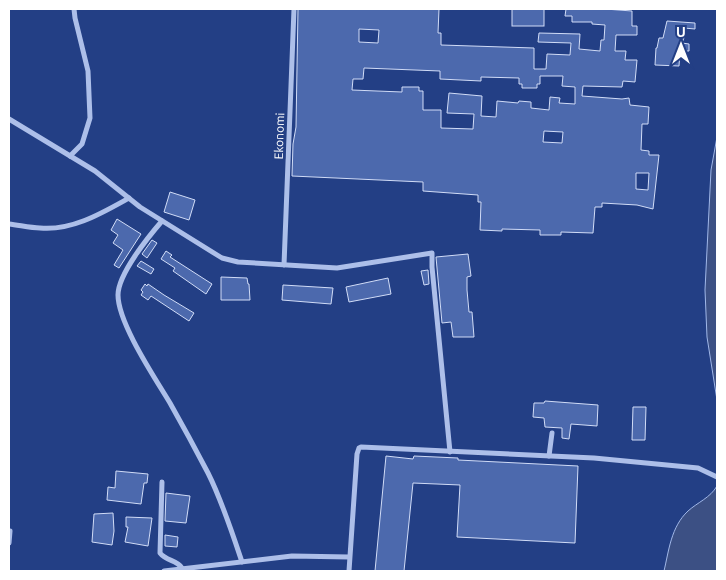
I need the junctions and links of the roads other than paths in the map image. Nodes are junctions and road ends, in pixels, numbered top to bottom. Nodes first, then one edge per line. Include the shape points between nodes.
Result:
1 (74, 9) edge
2 (294, 9) edge
3 (9, 119) edge
4 (70, 156) junction
5 (129, 198) junction
6 (162, 221) junction
7 (9, 224) edge
8 (284, 265) junction
9 (552, 433) dead end
10 (450, 452) junction
11 (549, 456) junction
12 (717, 477) edge
13 (162, 482) dead end
14 (10, 531) edge
15 (9, 543) edge
16 (349, 557) junction
17 (242, 562) junction
18 (182, 568) junction
19 (164, 571) edge
20 (349, 571) edge

1 - 4 street via 88,71 90,118 82,144
2 - 8 street, Ekonomi
3 - 4 street
4 - 5 street via 96,171
5 - 6 street
5 - 7 street via 76,224 40,228
6 - 8 street via 222,258
6 - 17 street via 127,269 118,293 119,304 144,361 209,475
8 - 10 street via 337,268 432,253
9 - 11 street
10 - 11 street
10 - 16 street via 359,448
11 - 12 street via 693,467
13 - 18 street via 160,553
14 - 15 street
16 - 17 street via 292,556
16 - 20 street
17 - 18 street
18 - 19 street

